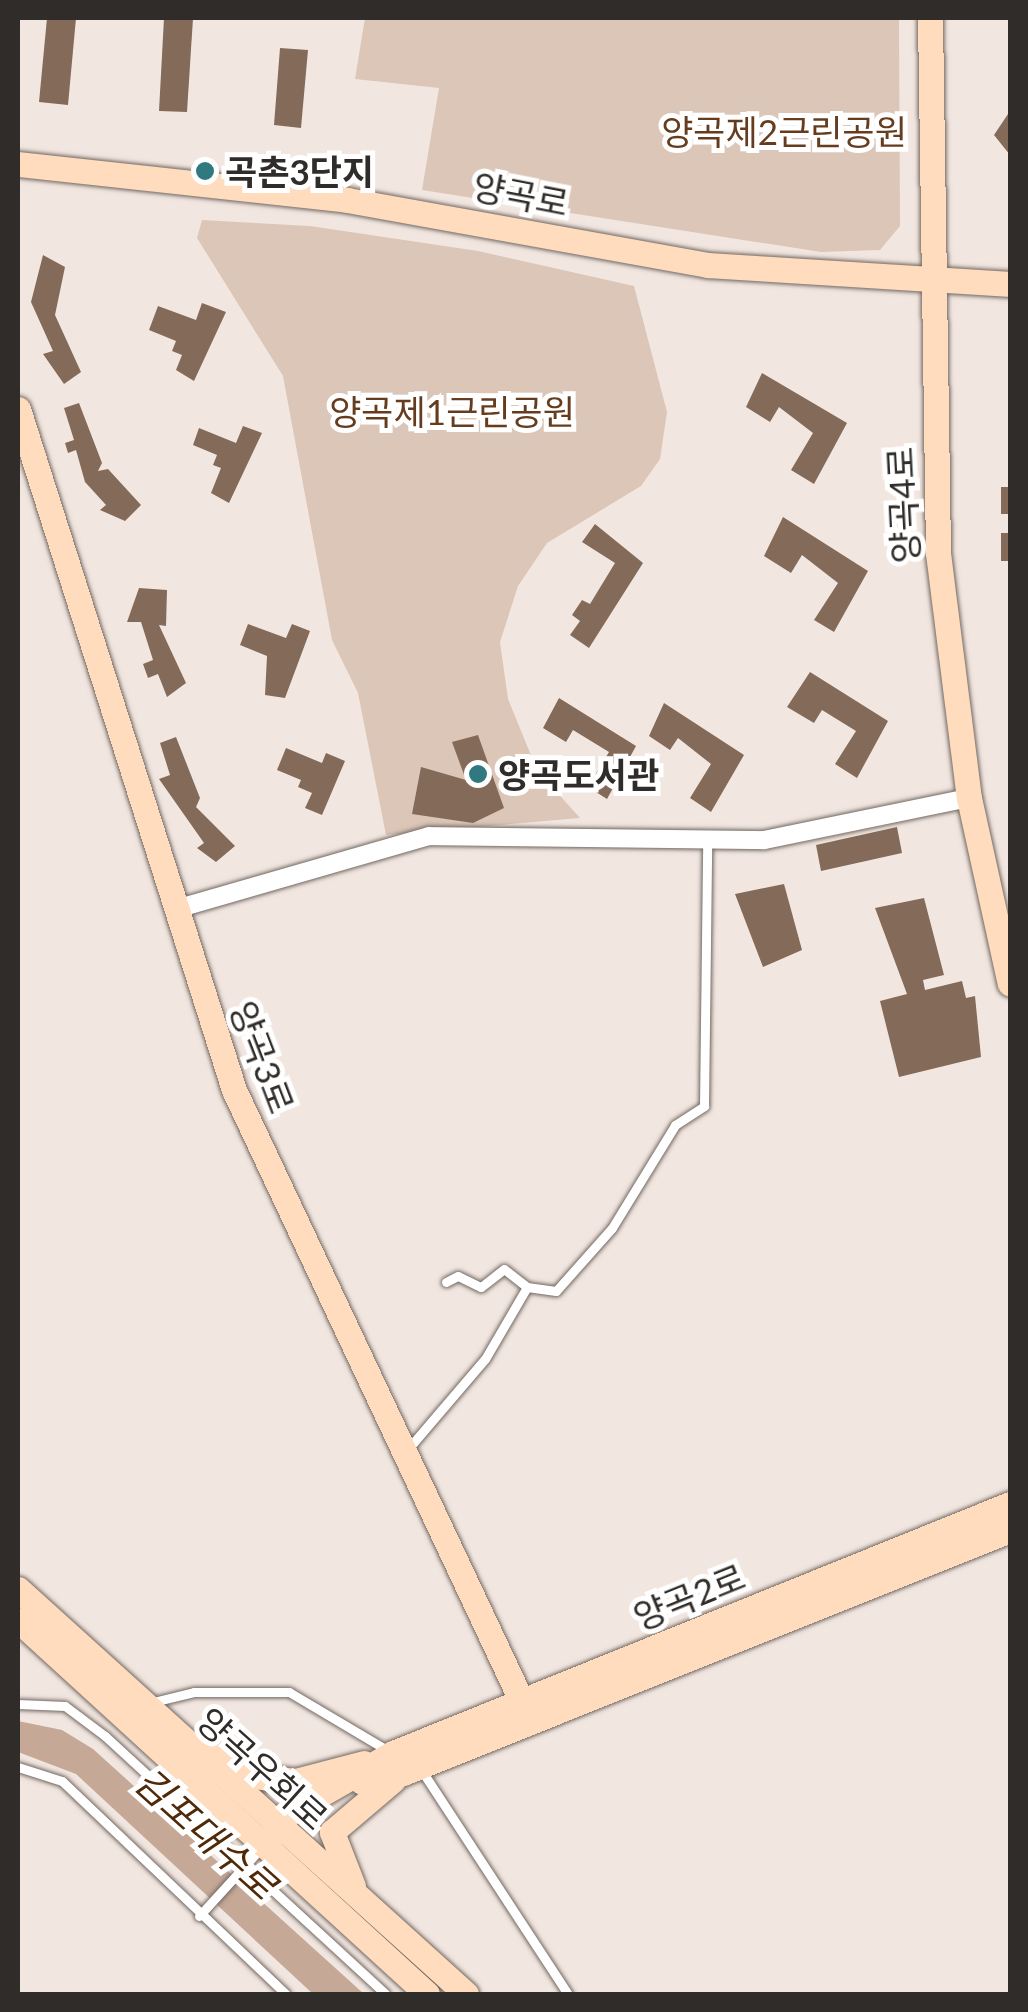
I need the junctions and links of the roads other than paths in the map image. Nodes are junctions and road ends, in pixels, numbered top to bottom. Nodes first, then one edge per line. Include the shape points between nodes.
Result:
1 (930, 18) edge
2 (18, 164) edge
3 (930, 283) junction
4 (1010, 284) edge
5 (18, 409) edge
6 (969, 798) junction
7 (708, 843) junction
8 (176, 909) junction
9 (1010, 984) edge
10 (446, 1282) dead end
11 (527, 1287) junction
12 (403, 1455) junction
13 (1010, 1504) edge
14 (1010, 1530) edge
15 (18, 1589) edge
16 (18, 1620) edge
17 (521, 1700) junction
18 (18, 1704) edge
19 (142, 1706) junction
20 (405, 1764) junction
21 (18, 1767) edge
22 (271, 1835) junction
23 (243, 1866) junction
24 (373, 1915) junction
25 (199, 1916) junction
26 (286, 1994) edge
27 (386, 1994) edge
28 (427, 1994) edge
29 (466, 1994) edge
30 (568, 1994) edge

1 - 3 street, 양곡4로
2 - 3 street, 양곡로 via 364,203 708,265
3 - 4 street, 양곡로
3 - 6 street, 양곡4로 via 938,553
5 - 8 street, 양곡3로
6 - 7 street via 796,836
6 - 9 street, 양곡4로
7 - 8 street via 430,836
7 - 11 lane via 707,1098 675,1125 612,1228 567,1280 551,1294
8 - 12 street, 양곡3로 via 234,1090
10 - 11 lane via 458,1276 481,1287 504,1269
11 - 12 lane via 486,1359
12 - 17 street, 양곡3로
13 - 17 street, 양곡2로
14 - 20 street, 양곡2로
15 - 19 street, 양곡우회로
16 - 22 street, 양곡우회로
17 - 20 street, 양곡2로
18 - 23 lane via 65,1706
19 - 20 street via 217,1759 276,1780
19 - 20 lane via 194,1692 290,1692
19 - 22 street, 양곡우회로
20 - 22 street, 양곡2로 via 348,1785
20 - 24 street via 332,1832 343,1873
20 - 30 lane
21 - 25 lane via 62,1781
22 - 23 lane
22 - 24 street, 양곡우회로
22 - 28 street, 양곡우회로
23 - 25 lane
23 - 27 lane
24 - 29 street, 양곡우회로
25 - 26 lane

